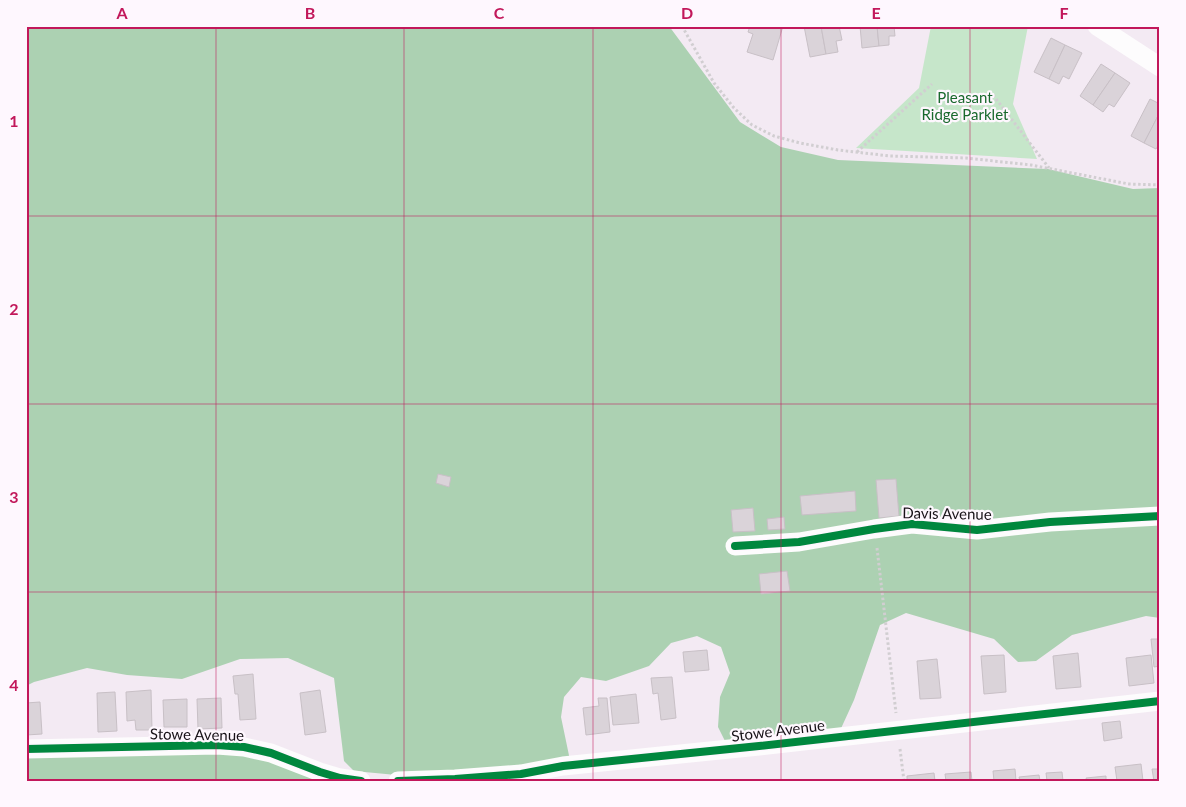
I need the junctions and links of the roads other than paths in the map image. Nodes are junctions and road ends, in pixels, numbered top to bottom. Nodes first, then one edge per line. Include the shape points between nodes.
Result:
1 (1097, 26) edge
2 (1160, 67) edge
3 (1160, 516) edge
4 (735, 546) dead end
5 (1160, 701) edge
6 (26, 749) edge
7 (522, 777) edge
8 (361, 781) edge
9 (398, 781) edge

1 - 2 street
3 - 4 street, Davis Avenue via 977,530 912,524 799,542
5 - 7 street, Stowe Avenue via 563,766
6 - 8 street, Stowe Avenue via 244,747 271,753 340,778
7 - 9 street, Stowe Avenue

